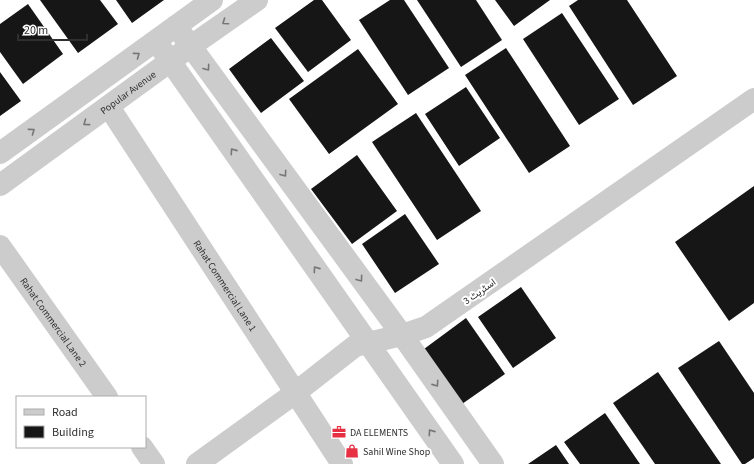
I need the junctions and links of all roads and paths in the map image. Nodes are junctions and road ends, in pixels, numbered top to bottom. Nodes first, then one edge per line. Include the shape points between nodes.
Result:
1 (212, 0) edge
2 (257, 0) edge
3 (176, 26) junction
4 (156, 41) junction
5 (191, 46) junction
6 (171, 61) junction
7 (754, 99) edge
8 (109, 107) junction
9 (0, 153) edge
10 (0, 185) edge
11 (0, 246) edge
12 (402, 335) junction
13 (367, 342) junction
14 (295, 393) junction
15 (106, 396) edge
16 (143, 448) edge
17 (154, 464) edge
18 (197, 464) edge
19 (342, 464) edge
20 (454, 464) edge
21 (493, 464) edge

1 - 3 street
2 -> 5 street, Popular Avenue
3 - 4 street
3 - 5 street
4 - 6 street
9 -> 4 street
5 - 6 street, Popular Avenue
5 -> 12 street
6 - 8 street, Popular Avenue
13 -> 6 street
7 - 12 street, اسٹریٹ 3 via 426,327
8 -> 10 street, Popular Avenue
8 - 14 street, Rahat Commercial Lane 1
11 - 15 street, Rahat Commercial Lane 2
12 - 13 street, اسٹریٹ 3
12 -> 21 street
13 - 14 street, اسٹریٹ 3 via 355,346
20 -> 13 street
14 - 18 street, اسٹریٹ 3
14 - 19 street, Rahat Commercial Lane 1
16 - 17 street

